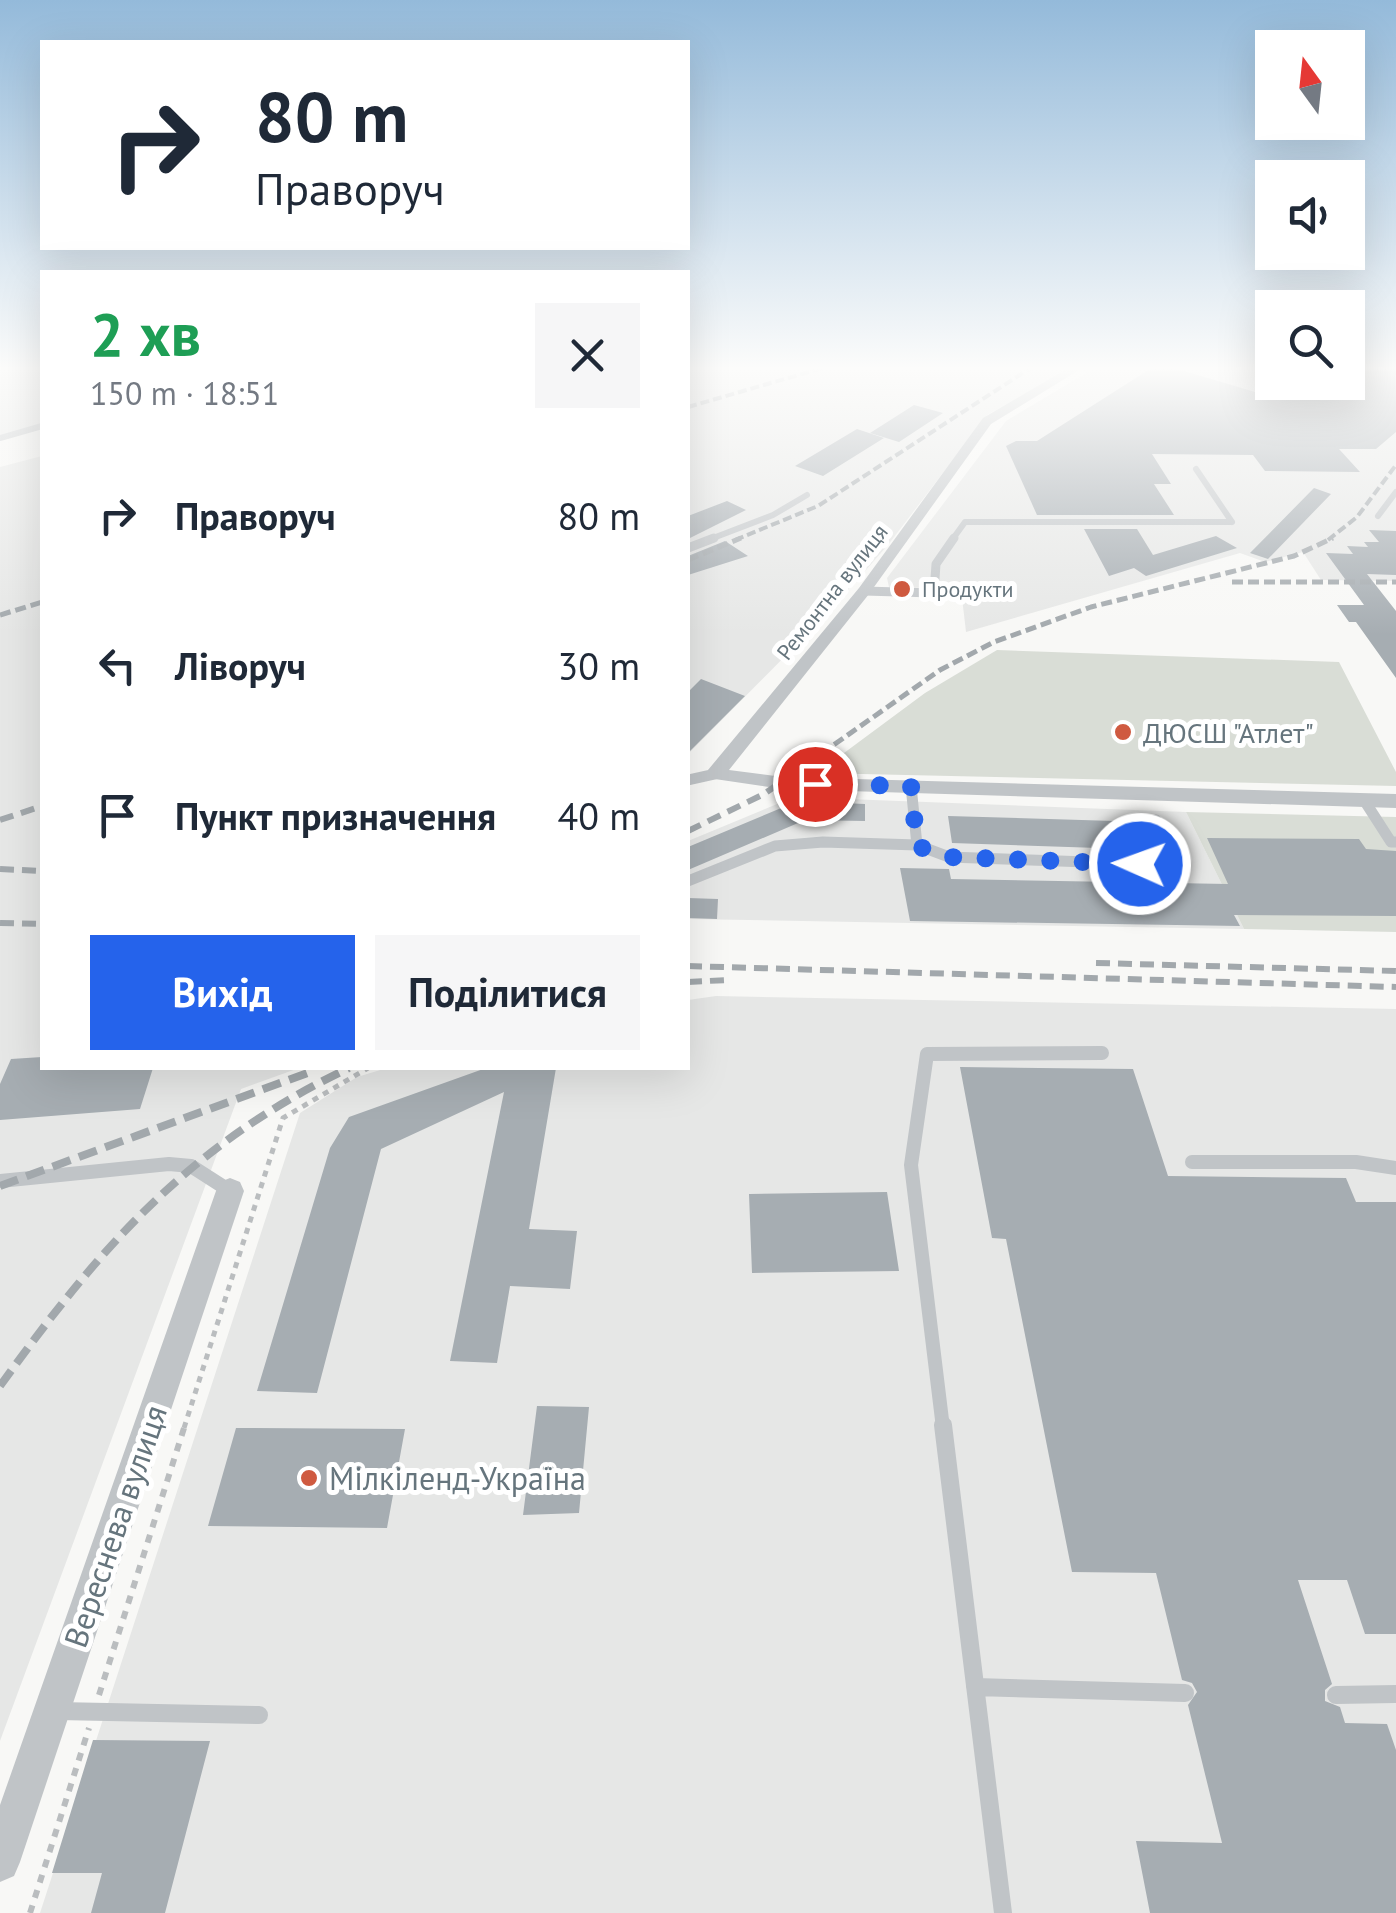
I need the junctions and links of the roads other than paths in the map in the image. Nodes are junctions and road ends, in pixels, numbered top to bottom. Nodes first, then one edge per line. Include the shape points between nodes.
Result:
1 (962, 456) edge
2 (1196, 469) dead end
3 (1396, 492) edge
4 (808, 495) dead end
5 (1378, 516) dead end
6 (690, 547) edge
7 (864, 591) junction
8 (714, 774) junction
9 (690, 780) edge
10 (911, 786) junction
11 (1364, 800) junction
12 (1396, 801) edge
13 (1156, 820) dead end
14 (1396, 842) edge
15 (917, 846) junction
16 (690, 880) edge
17 (1102, 1054) dead end
18 (1192, 1162) dead end
19 (1396, 1168) edge
20 (0, 1181) edge
21 (230, 1191) joint
22 (975, 1688) junction
23 (1185, 1693) dead end
24 (1396, 1694) edge
25 (1336, 1695) dead end
26 (52, 1710) junction
27 (259, 1715) dead end
28 (0, 1862) edge
29 (1003, 1913) edge

1 - 7 street, Ремонтна вулиця
2 - 7 lane via 1232,522 965,522 936,564 934,593
3 - 5 lane
4 - 6 lane
7 - 8 street, Ремонтна вулиця
8 - 9 lane
8 - 10 street
10 - 11 street
10 - 15 lane
11 - 12 street
11 - 14 lane
13 - 15 lane via 1174,865 948,857
15 - 16 lane via 775,846
17 - 22 lane via 927,1054 911,1165
18 - 19 lane
20 - 21 lane via 169,1164 191,1166
21 - 26 street, Вереснева вулиця
22 - 23 lane
22 - 29 lane
24 - 25 lane
26 - 27 lane
26 - 28 street, Вереснева вулиця

